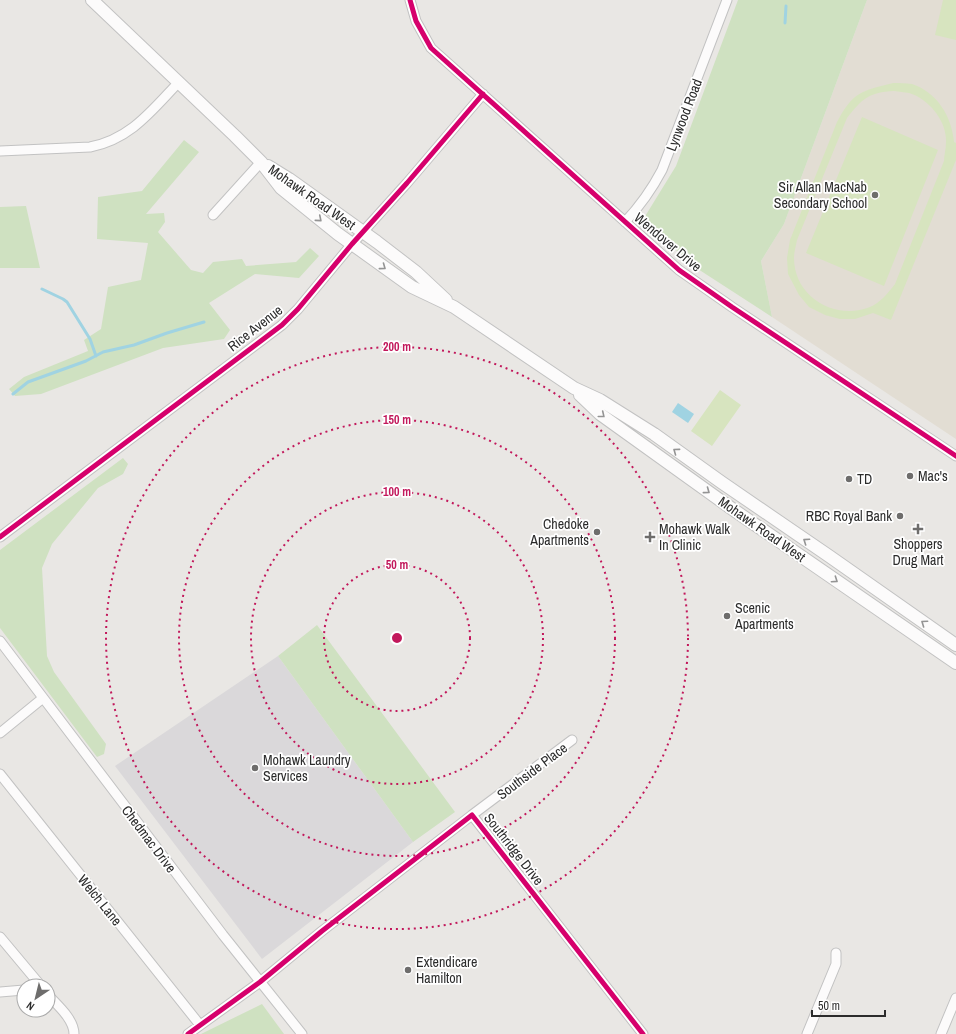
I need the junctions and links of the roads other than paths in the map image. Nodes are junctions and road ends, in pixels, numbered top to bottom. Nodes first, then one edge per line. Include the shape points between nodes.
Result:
1 (92, 0) edge
2 (410, 0) edge
3 (727, 0) edge
4 (179, 82) junction
5 (483, 94) junction
6 (0, 148) edge
7 (261, 162) junction
8 (213, 215) dead end
9 (625, 222) junction
10 (363, 232) junction
11 (352, 244) junction
12 (454, 307) junction
13 (574, 388) junction
14 (956, 456) edge
15 (0, 537) edge
16 (829, 556) junction
17 (802, 558) junction
18 (0, 642) edge
19 (956, 646) edge
20 (956, 663) edge
21 (44, 698) junction
22 (0, 733) edge
23 (572, 740) dead end
24 (0, 774) edge
25 (472, 815) junction
26 (0, 937) edge
27 (836, 953) dead end
28 (34, 978) edge
29 (260, 982) junction
30 (16, 991) edge
31 (0, 992) edge
32 (956, 999) edge
33 (56, 1005) edge
34 (200, 1025) junction
35 (74, 1034) edge
36 (188, 1034) edge
37 (302, 1034) edge
38 (643, 1034) edge
39 (807, 1034) edge
40 (941, 1034) edge

1 - 4 main road, Mohawk Road West
2 - 5 street, Wendover Drive via 416,21 431,48
3 - 9 street, Lynwood Road via 662,170 637,210
4 - 6 street via 134,128 104,144 90,147
4 - 7 main road, Mohawk Road West
5 - 9 street, Wendover Drive
5 - 10 street, Rice Avenue
7 - 8 street
7 - 10 main road, Mohawk Road West
7 -> 11 main road, Mohawk Road West via 281,188
9 - 14 street, Wendover Drive via 679,270
10 - 11 street, Rice Avenue
10 - 12 main road, Mohawk Road West via 416,272
11 -> 12 main road, Mohawk Road West via 412,287
11 - 15 street, Rice Avenue via 282,325
12 - 13 main road, Mohawk Road West
16 -> 13 main road, Mohawk Road West via 648,430 600,400
13 -> 17 main road, Mohawk Road West via 600,414
16 - 17 main road
19 -> 16 main road, Mohawk Road West
17 -> 20 main road, Mohawk Road West
18 - 21 street, Chedmac Drive
21 - 22 street
21 - 29 street, Chedmac Drive
23 - 25 street, Southside Place
24 - 34 street, Welch Lane
25 - 29 street, Southridge Drive
25 - 38 street, Southridge Drive
26 - 28 street
27 - 39 street via 836,964
29 - 34 street, Southridge Drive
29 - 37 street, Chedmac Drive
30 - 31 street
32 - 40 street
33 - 35 street via 69,1020
34 - 36 street, Southridge Drive

